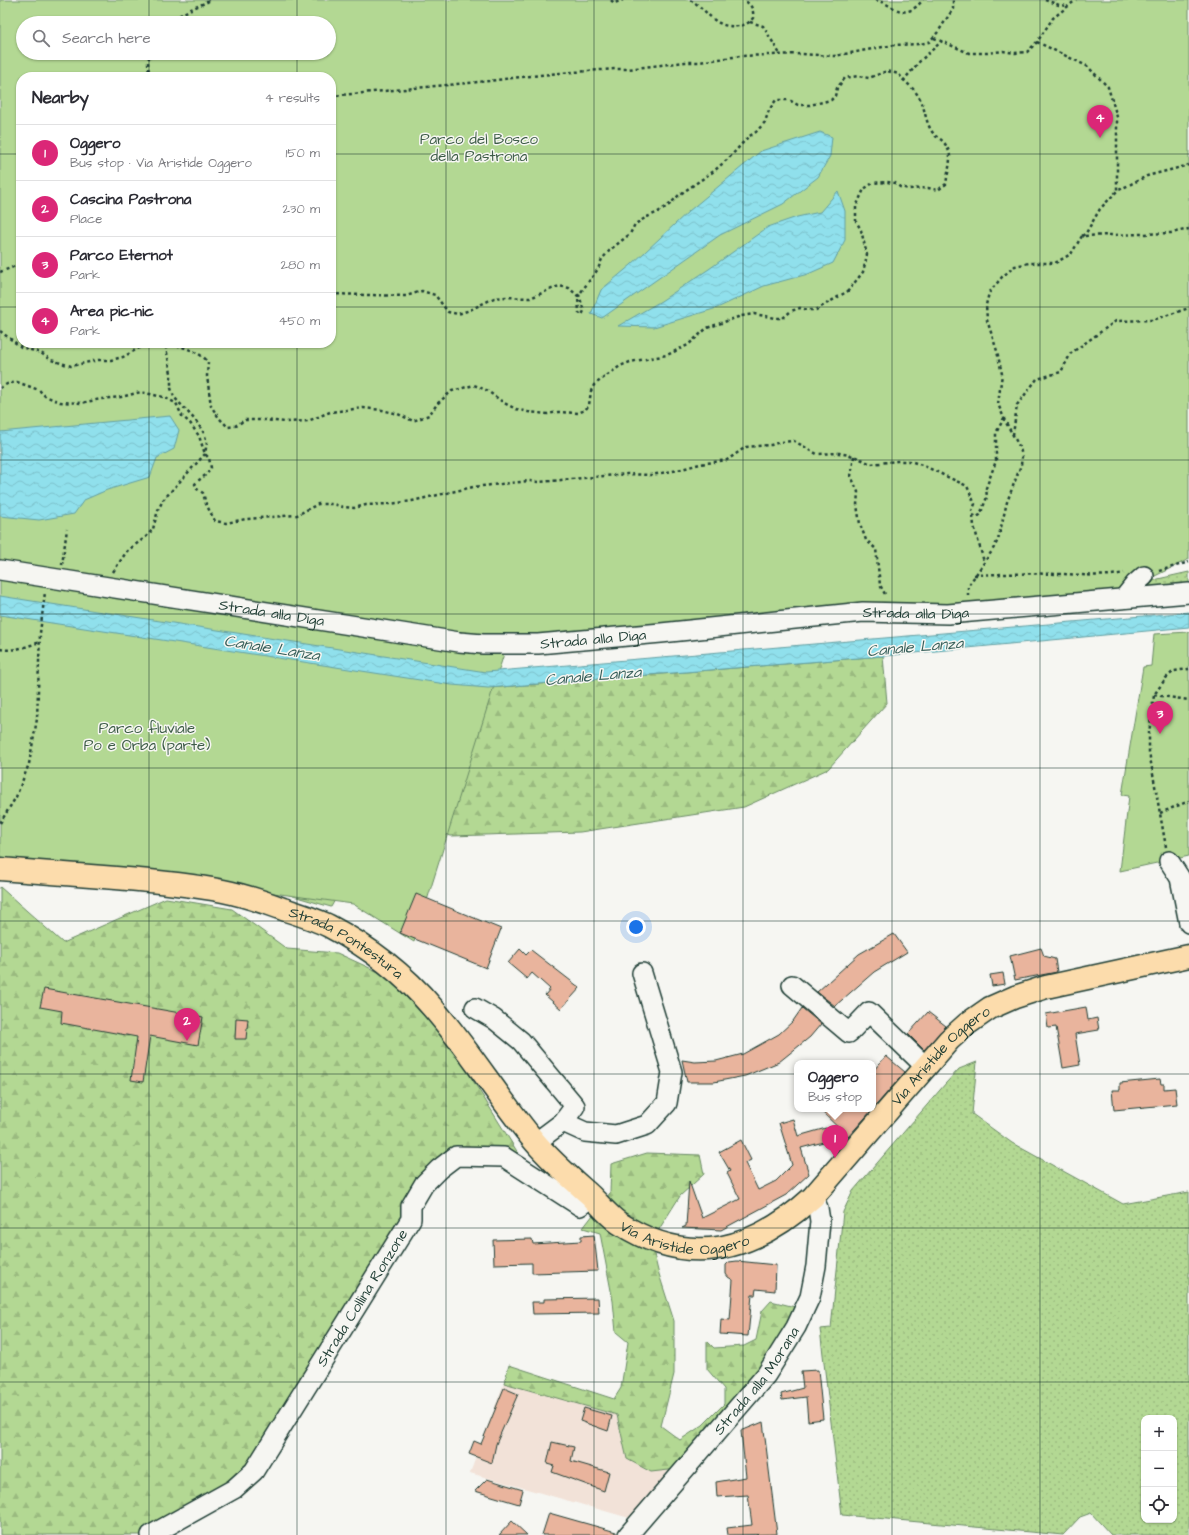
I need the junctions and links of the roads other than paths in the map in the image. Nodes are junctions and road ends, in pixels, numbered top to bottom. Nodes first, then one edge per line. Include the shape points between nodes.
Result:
1 (0, 570) edge
2 (1144, 576) road end
3 (1189, 593) edge
4 (1124, 598) junction
5 (1169, 861) road end
6 (0, 869) edge
7 (1189, 923) edge
8 (1189, 956) edge
9 (642, 973) dead end
10 (792, 985) dead end
11 (475, 1008) dead end
12 (926, 1067) junction
13 (563, 1122) junction
14 (536, 1143) junction
15 (813, 1197) junction
16 (592, 1198) junction
17 (151, 1535) edge
18 (628, 1535) edge

1 - 4 street, Strada alla Diga via 53,583 104,586 483,644 538,644 661,634 863,612 948,614
2 - 4 street
3 - 4 street, Strada alla Diga
5 - 7 street via 1180,878
6 - 14 main road, Strada Pontestura via 181,884 225,891 328,926 376,956 432,1006
8 - 12 main road, Via Aristide Oggero via 1046,987 1016,997 990,1008 967,1024
9 - 13 street via 672,1072 667,1103 647,1125 616,1135 585,1132
10 - 12 street via 849,1033 868,1012
11 - 13 street via 494,1019 521,1041 575,1106
12 - 15 main road, Via Aristide Oggero
13 - 14 street
14 - 16 main road, Strada Pontestura
15 - 16 main road, Via Aristide Oggero via 779,1225 746,1241 713,1249 696,1250 679,1248 645,1237 618,1222
15 - 18 street, Strada alla Morana via 820,1222 816,1266 810,1297 796,1327 766,1375
16 - 17 street, Strada Collina Ronzone via 580,1206 504,1157 456,1156 424,1184 411,1206 411,1218 254,1471 234,1489

